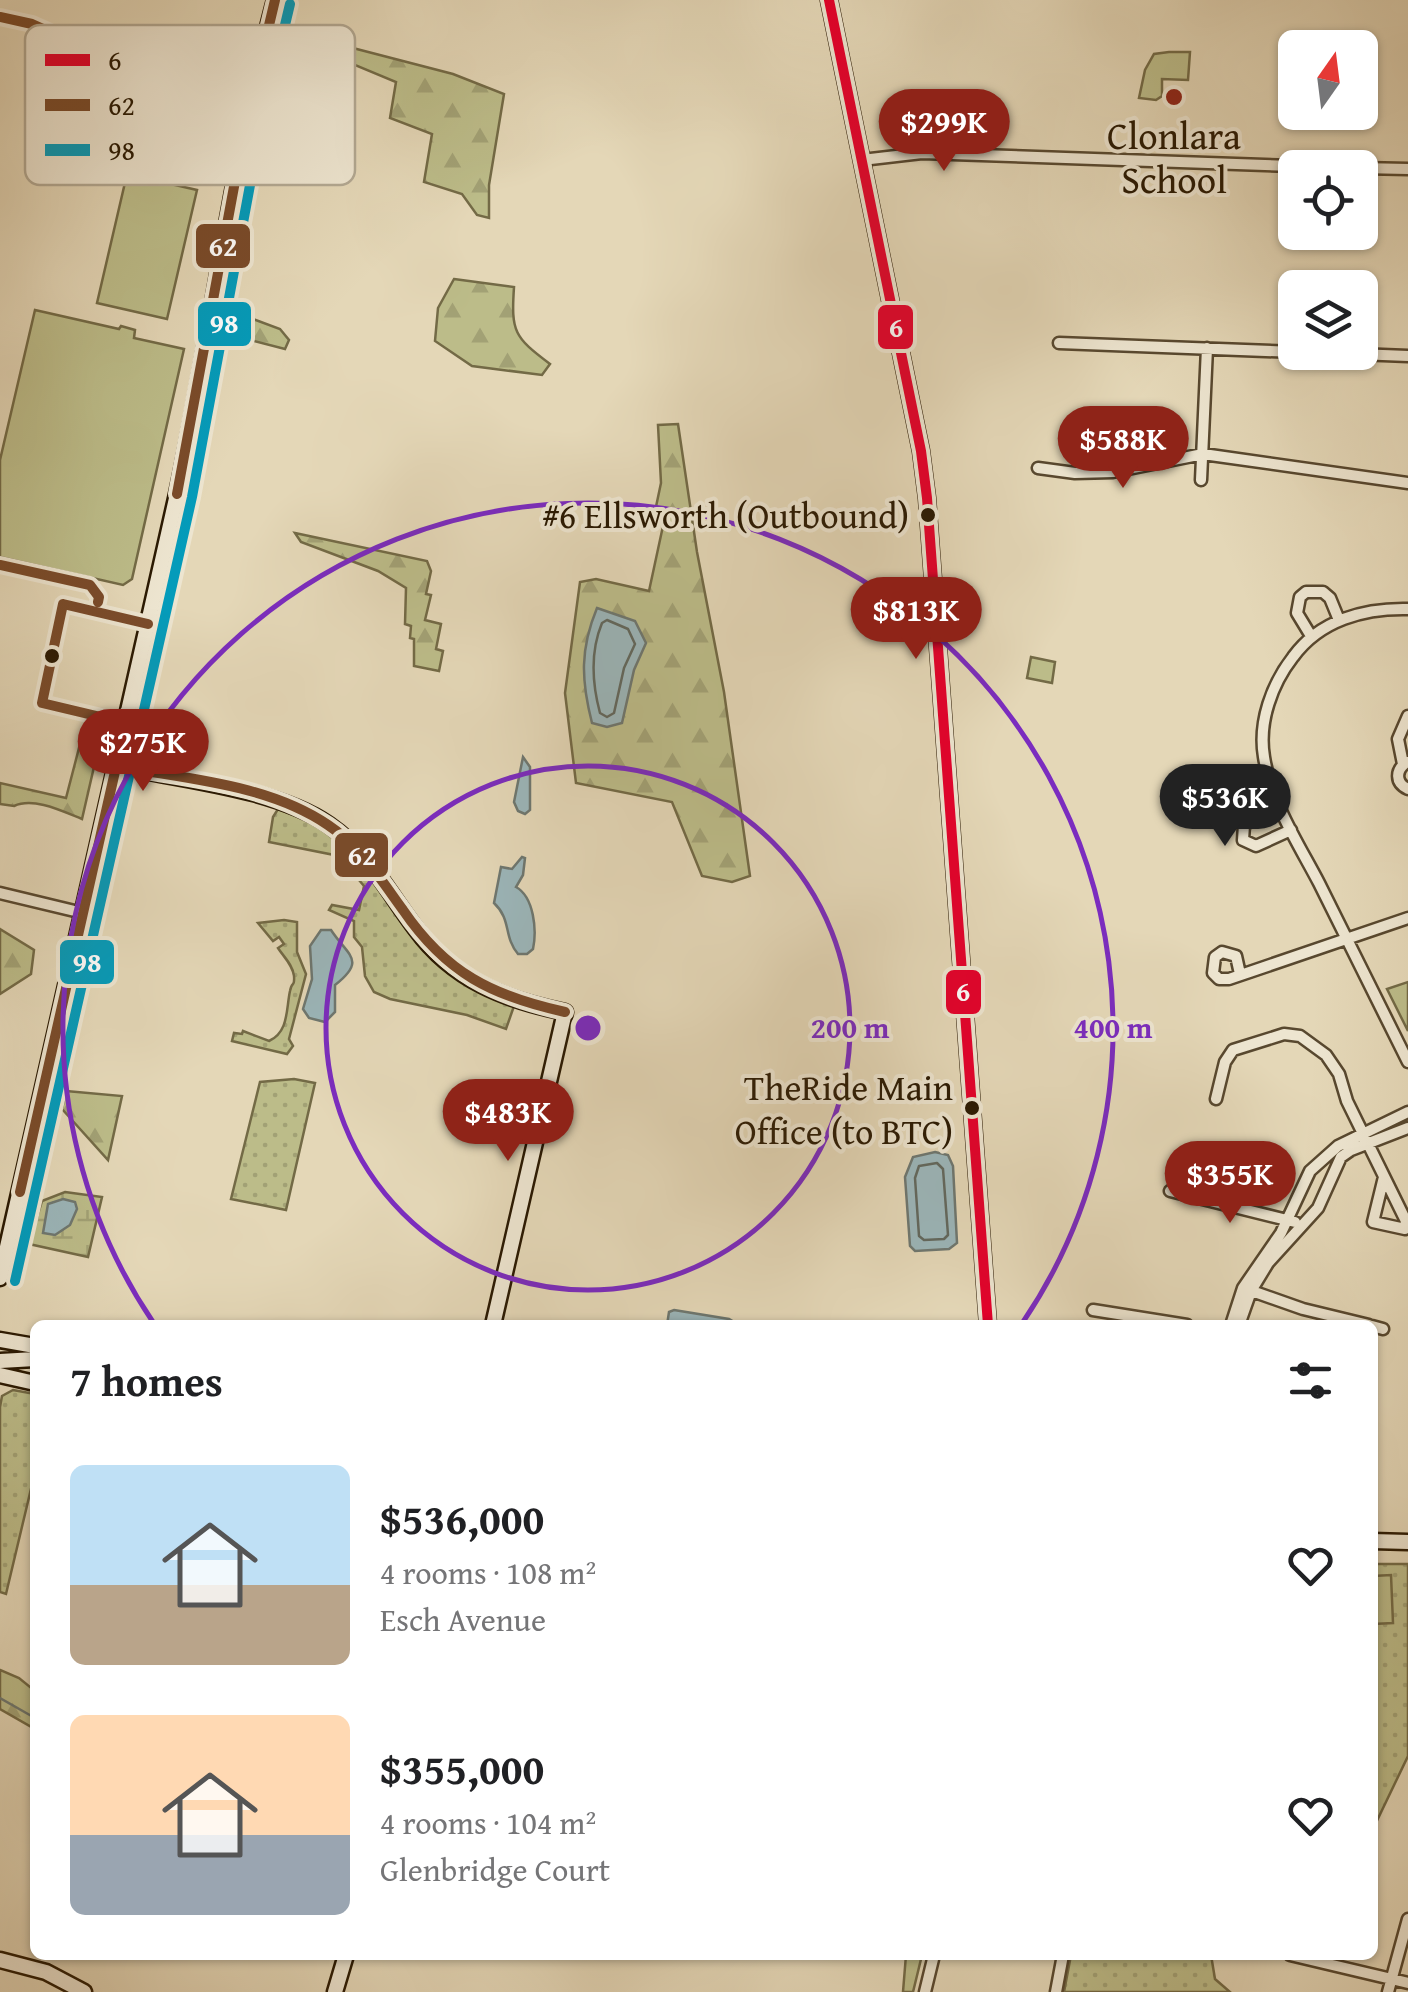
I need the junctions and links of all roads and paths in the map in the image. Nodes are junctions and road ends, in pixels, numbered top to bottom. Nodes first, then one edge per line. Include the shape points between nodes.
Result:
1 (275, 0) edge
2 (829, 0) edge
3 (269, 25) edge
4 (862, 160) junction
5 (1278, 166) edge
6 (1378, 168) edge
7 (1408, 169) edge
8 (234, 185) edge
9 (1059, 343) dead end
10 (1207, 348) junction
11 (1278, 351) edge
12 (1378, 355) edge
13 (1408, 356) edge
14 (1204, 454) junction
15 (1038, 468) dead end
16 (1201, 480) dead end
17 (1408, 484) edge
18 (1408, 609) edge
19 (1340, 620) junction
20 (1311, 636) junction
21 (1408, 716) edge
22 (1406, 763) edge
23 (117, 766) junction
24 (1408, 789) edge
25 (1278, 804) junction
26 (1292, 830) junction
27 (0, 893) edge
28 (83, 914) junction
29 (1408, 918) edge
30 (1347, 939) junction
31 (1240, 974) dead end
32 (1408, 1062) edge
33 (1216, 1099) dead end
34 (1408, 1112) edge
35 (1408, 1128) edge
36 (1365, 1139) junction
37 (1384, 1177) junction
38 (1170, 1191) dead end
39 (1288, 1220) junction
40 (1302, 1224) junction
41 (0, 1278) edge
42 (1247, 1290) junction
43 (1093, 1310) dead end
44 (494, 1320) edge
45 (988, 1320) edge
46 (1156, 1320) edge
47 (1233, 1320) edge
48 (1240, 1320) edge
49 (1350, 1320) edge
50 (0, 1340) edge
51 (30, 1345) edge
52 (30, 1359) edge
53 (0, 1361) edge
54 (0, 1376) edge
55 (30, 1382) edge
56 (1378, 1541) edge
57 (1408, 1542) edge
58 (1408, 1919) edge
59 (0, 1960) edge
60 (345, 1960) edge
61 (933, 1960) edge
62 (1062, 1960) edge
63 (1311, 1960) edge
64 (1391, 1979) junction
65 (1408, 1983) edge
66 (84, 1992) edge
67 (336, 1992) edge
68 (925, 1992) edge
69 (1056, 1992) edge
70 (1388, 1992) edge

1 - 3 street
2 - 4 street
4 - 5 street via 941,154
4 - 45 street via 926,498
6 - 7 street
8 - 23 street via 200,389
9 - 10 street
10 - 11 street
10 - 14 street
12 - 13 street
14 - 15 street via 1113,472
14 - 16 street
14 - 17 street
18 - 19 street
19 - 20 street
19 - 20 street via 1323,592 1306,592 1298,613
20 - 25 street via 1280,674 1269,700 1264,756
21 - 22 street via 1398,739
22 - 24 street via 1398,776
23 - 28 street
23 - 44 street via 271,798 324,821 369,861 450,966 504,997 565,1012
25 - 26 street
25 - 26 street via 1244,825 1243,840 1256,846
26 - 30 street
27 - 28 street
28 - 41 street
29 - 30 street
30 - 31 street
30 - 32 street
33 - 36 street via 1233,1050 1284,1034 1300,1036 1338,1074
34 - 36 street
35 - 36 street
36 - 37 street
36 - 39 street via 1338,1146 1310,1171
36 - 40 street via 1341,1157 1318,1208
37 - 37 street via 1406,1221 1405,1229 1373,1222
38 - 39 street
39 - 40 street
39 - 42 street
40 - 42 street
42 - 47 street
42 - 48 street
42 - 49 street
43 - 46 street
50 - 51 street
52 - 53 street
54 - 55 street
56 - 57 street
58 - 64 street
59 - 66 street via 46,1972
60 - 67 street
61 - 68 street
62 - 69 street
63 - 64 street
64 - 65 street
64 - 70 street

